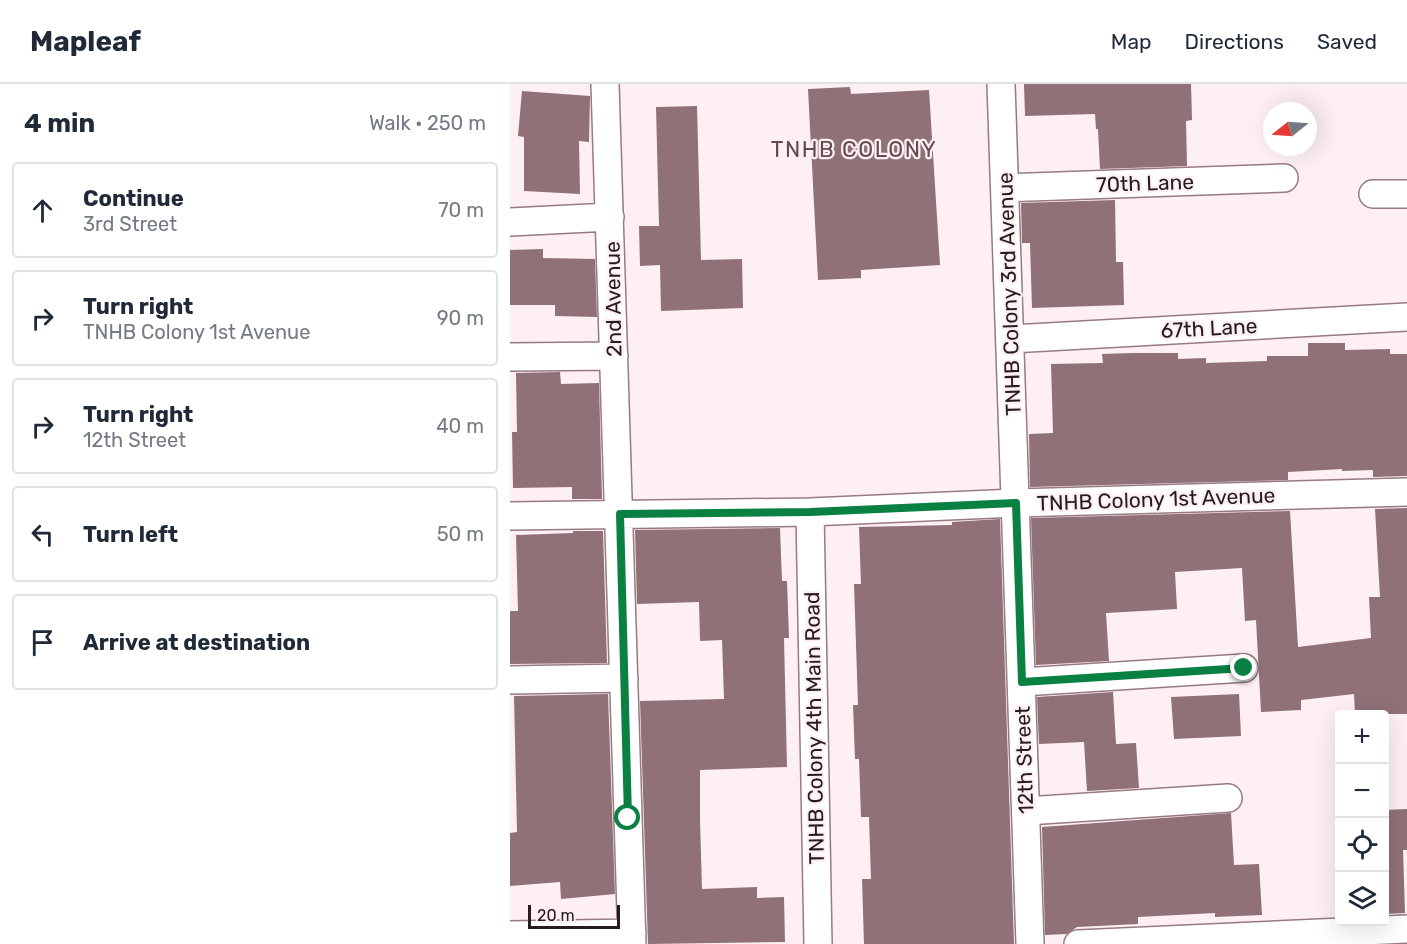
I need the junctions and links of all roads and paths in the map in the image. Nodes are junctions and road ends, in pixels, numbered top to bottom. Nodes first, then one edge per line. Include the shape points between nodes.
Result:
1 (605, 84) edge
2 (1002, 84) edge
3 (1284, 178) dead end
4 (1005, 188) junction
5 (1373, 194) dead end
6 (1407, 194) edge
7 (610, 217) junction
8 (510, 222) edge
9 (1407, 317) edge
10 (1010, 339) junction
11 (614, 356) junction
12 (510, 357) edge
13 (1407, 492) edge
14 (1016, 503) junction
15 (810, 512) junction
16 (620, 514) junction
17 (510, 516) edge
18 (1244, 668) dead end
19 (624, 678) junction
20 (510, 680) edge
21 (1022, 682) junction
22 (1228, 798) dead end
23 (1026, 812) junction
24 (1407, 929) edge
25 (510, 935) edge
26 (632, 939) edge
27 (818, 944) edge
28 (1030, 944) edge
29 (1078, 944) edge

1 - 7 street, 2nd Avenue
2 - 4 street, TNHB Colony 3rd Avenue
3 - 4 street, 70th Lane
4 - 10 street, TNHB Colony 3rd Avenue
5 - 6 street
7 - 8 street
7 - 11 street, 2nd Avenue
9 - 10 street, 67th Lane
10 - 14 street, TNHB Colony 3rd Avenue
11 - 12 street
11 - 16 street, 2nd Avenue
13 - 14 street, TNHB Colony 1st Avenue
14 - 15 street, TNHB Colony 1st Avenue
14 - 21 street, 12th Street
15 - 16 street, TNHB Colony 1st Avenue
15 - 27 street, TNHB Colony 4th Main Road
16 - 17 street, TNHB Colony 1st Avenue
16 - 19 street, 2nd Avenue
18 - 21 street
19 - 20 street
19 - 26 street, 2nd Avenue
21 - 23 street, 12th Street
22 - 23 street
23 - 28 street, 12th Street
24 - 29 street
25 - 26 street

